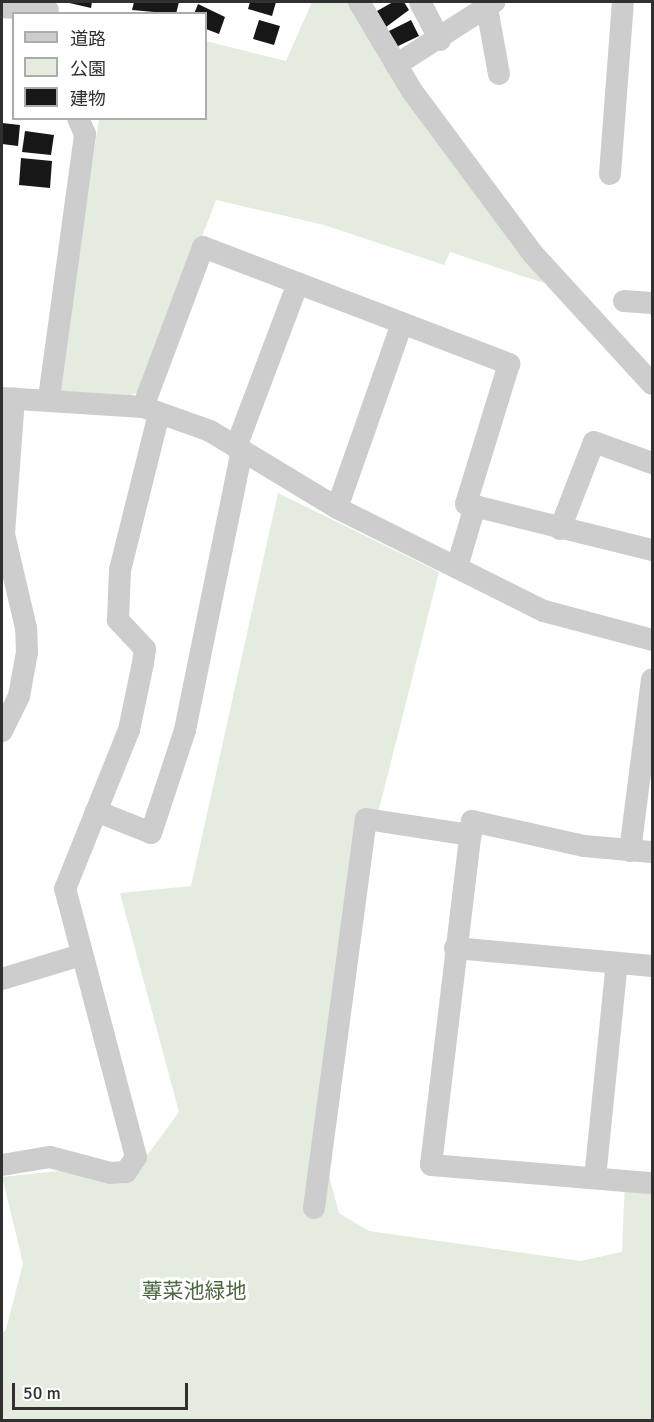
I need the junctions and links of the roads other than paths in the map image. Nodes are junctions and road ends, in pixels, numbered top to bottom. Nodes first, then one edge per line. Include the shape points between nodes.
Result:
1 (359, 2) edge
2 (420, 2) edge
3 (624, 2) edge
4 (490, 4) edge
5 (2, 7) edge
6 (48, 8) edge
7 (440, 40) junction
8 (396, 65) junction
9 (499, 74) dead end
10 (79, 120) edge
11 (610, 174) dead end
12 (298, 283) junction
13 (624, 301) dead end
14 (652, 303) edge
15 (402, 323) junction
16 (652, 384) edge
17 (8, 398) edge
18 (49, 398) junction
19 (151, 410) junction
20 (239, 449) junction
21 (652, 463) edge
22 (475, 506) junction
23 (337, 508) junction
24 (560, 529) junction
25 (652, 550) edge
26 (457, 567) junction
27 (652, 640) edge
28 (652, 679) edge
29 (2, 731) edge
30 (96, 811) junction
31 (471, 835) junction
32 (630, 851) junction
33 (652, 852) edge
34 (456, 948) junction
35 (81, 955) junction
36 (617, 963) junction
37 (652, 966) edge
38 (2, 979) edge
39 (2, 1165) edge
40 (595, 1178) junction
41 (652, 1183) edge
42 (314, 1208) dead end

1 - 8 street
2 - 7 street
3 - 11 street
4 - 7 street
4 - 9 street
5 - 6 street
7 - 8 street
8 - 16 street via 533,254
10 - 18 street via 85,134
12 - 15 street
12 - 19 street via 203,247
12 - 20 street
13 - 14 street
15 - 22 street via 509,364 466,504
15 - 23 street
17 - 18 street
17 - 29 street via 4,534 27,628 27,651 19,696
18 - 19 street
19 - 20 street via 210,431
19 - 30 street via 120,570 118,620 145,649 129,730
20 - 23 street
20 - 30 street via 185,730 151,833
21 - 24 street via 594,441
22 - 24 street
22 - 26 street
23 - 26 street
24 - 25 street
26 - 27 street via 544,611
28 - 32 street
30 - 35 street via 65,889
31 - 32 street via 472,821 584,846
31 - 34 street
31 - 42 street via 366,819
32 - 33 street
34 - 36 street
34 - 40 street via 431,1165
35 - 38 street
35 - 39 street via 136,1157 133,1166 110,1173 50,1157
36 - 37 street
36 - 40 street
40 - 41 street

